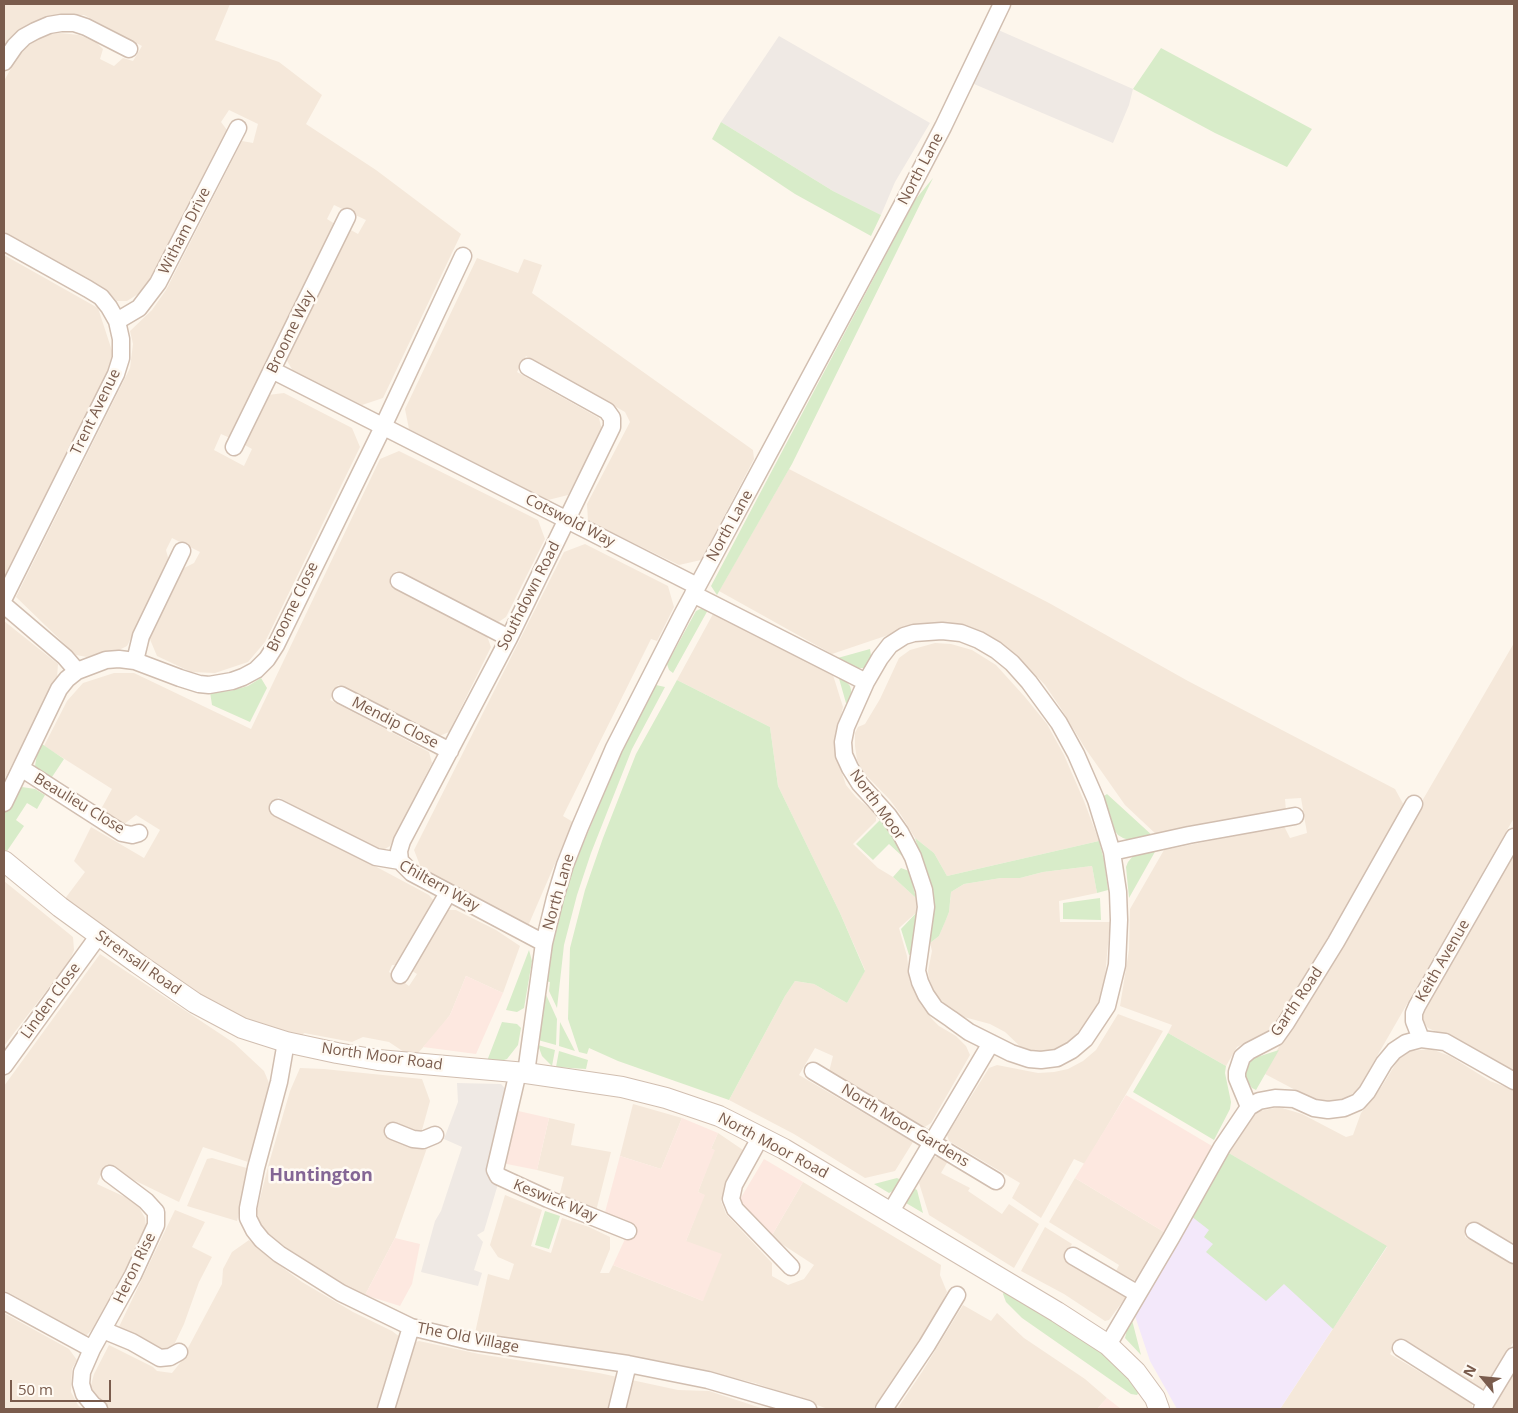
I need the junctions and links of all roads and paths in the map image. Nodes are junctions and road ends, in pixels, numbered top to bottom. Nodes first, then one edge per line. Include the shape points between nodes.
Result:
1 (1002, 4) edge
2 (120, 49) dead end
3 (4, 62) edge
4 (238, 128) dead end
5 (347, 217) dead end
6 (4, 242) edge
7 (463, 256) dead end
8 (117, 321) junction
9 (528, 367) dead end
10 (272, 370) junction
11 (382, 426) junction
12 (233, 447) dead end
13 (567, 520) junction
14 (182, 551) dead end
15 (399, 581) dead end
16 (695, 590) junction
17 (4, 598) edge
18 (4, 605) edge
19 (509, 638) junction
20 (136, 661) junction
21 (76, 671) junction
22 (866, 682) junction
23 (341, 695) dead end
24 (450, 751) junction
25 (21, 768) junction
26 (4, 802) edge
27 (1414, 804) dead end
28 (278, 808) dead end
29 (1295, 817) dead end
30 (139, 833) dead end
31 (1514, 837) edge
32 (1112, 852) junction
33 (4, 861) edge
34 (400, 861) junction
35 (448, 893) junction
36 (99, 935) junction
37 (544, 943) junction
38 (400, 975) dead end
39 (1421, 1038) junction
40 (286, 1042) junction
41 (991, 1043) junction
42 (4, 1066) edge
43 (813, 1071) dead end
44 (522, 1072) junction
45 (1514, 1081) edge
46 (1249, 1107) junction
47 (393, 1131) dead end
48 (435, 1135) dead end
49 (761, 1136) junction
50 (932, 1142) junction
51 (110, 1174) dead end
52 (996, 1181) dead end
53 (890, 1213) junction
54 (1474, 1230) dead end
55 (628, 1231) dead end
56 (1514, 1255) edge
57 (1073, 1256) dead end
58 (790, 1267) dead end
59 (1138, 1294) junction
60 (957, 1295) dead end
61 (4, 1301) edge
62 (411, 1327) junction
63 (103, 1330) junction
64 (1108, 1345) junction
65 (1401, 1348) dead end
66 (92, 1349) junction
67 (179, 1352) dead end
68 (1514, 1356) edge
69 (628, 1364) junction
70 (1484, 1406) edge
71 (99, 1409) edge
72 (386, 1409) edge
73 (617, 1409) edge
74 (808, 1409) edge
75 (884, 1409) edge
76 (1159, 1409) edge

1 - 16 street, North Lane via 943,128
2 - 3 street via 86,27 74,23 55,24 24,37
4 - 8 street, Witham Drive via 158,283 139,308
5 - 10 street, Broome Way
6 - 8 street, Trent Avenue via 88,289 105,302
7 - 11 street, Broome Close
8 - 17 street, Trent Avenue via 121,358 116,374
9 - 13 street, Southdown Road via 607,411 612,418 612,427
10 - 11 street
10 - 12 street, Broome Way
11 - 13 street, Cotswold Way
11 - 20 street, Broome Close via 276,644 256,670 232,681 204,685
13 - 16 street, Cotswold Way
13 - 19 street, Southdown Road
14 - 20 street via 141,636
15 - 19 street
16 - 22 street
16 - 37 street, North Lane via 614,748 584,818 565,865
18 - 21 street via 65,656
19 - 24 street, Southdown Road
20 - 21 street, Broome Close via 106,660
21 - 25 street, Broome Close via 59,689
22 - 32 street, North Moor via 890,645 914,633 961,633 996,650 1029,682 1059,723 1096,800
22 - 41 street, North Moor via 846,727 844,755 860,784 900,832 913,857 926,907 917,972 920,982 935,1008
23 - 24 street, Mendip Close
24 - 34 street, Southdown Road via 402,841
25 - 26 street, Broome Close
25 - 30 street, Beaulieu Close via 122,833
27 - 46 street, Garth Road via 1286,1023 1276,1037 1242,1057 1237,1078
28 - 34 street, Chiltern Way via 376,857
29 - 32 street
31 - 39 street, Keith Avenue via 1417,1006 1414,1021
32 - 41 street, North Moor via 1118,892 1119,944 1113,988 1098,1022 1085,1039 1057,1058 1029,1059
33 - 36 street, Strensall Road
34 - 35 street, Chiltern Way via 412,873
35 - 37 street, Chiltern Way
35 - 38 street
36 - 40 street, Strensall Road via 168,985 221,1018
36 - 42 street, Linden Close
37 - 44 street, North Lane
39 - 45 street via 1445,1042
39 - 46 street via 1394,1051 1358,1102 1344,1108 1314,1108 1294,1099 1275,1098
40 - 44 street, North Moor Road via 378,1060
40 - 62 street, The Old Village via 251,1190 248,1208 251,1226 279,1254 317,1279
41 - 50 street
43 - 50 street, North Moor Gardens
44 - 49 street, North Moor Road via 622,1087 666,1098 719,1116
44 - 55 street, Keswick Way via 495,1170 498,1176 548,1200
46 - 59 street via 1222,1147
47 - 48 street via 412,1139 424,1140
49 - 53 street, North Moor Road
49 - 58 street via 734,1185 731,1199 735,1209
50 - 52 street, North Moor Gardens
50 - 53 street
51 - 63 street, Heron Rise via 156,1212 156,1225
53 - 64 street, North Moor Road
54 - 56 street
57 - 59 street
59 - 64 street
60 - 75 street
61 - 66 street
62 - 69 street, The Old Village via 469,1341
62 - 72 street
63 - 66 street, Heron Rise
63 - 67 street via 160,1358
64 - 76 street, North Moor Road via 1136,1372
65 - 70 street
66 - 71 street, Heron Rise via 80,1384 84,1394
68 - 70 street
69 - 73 street
69 - 74 street, The Old Village via 708,1380

